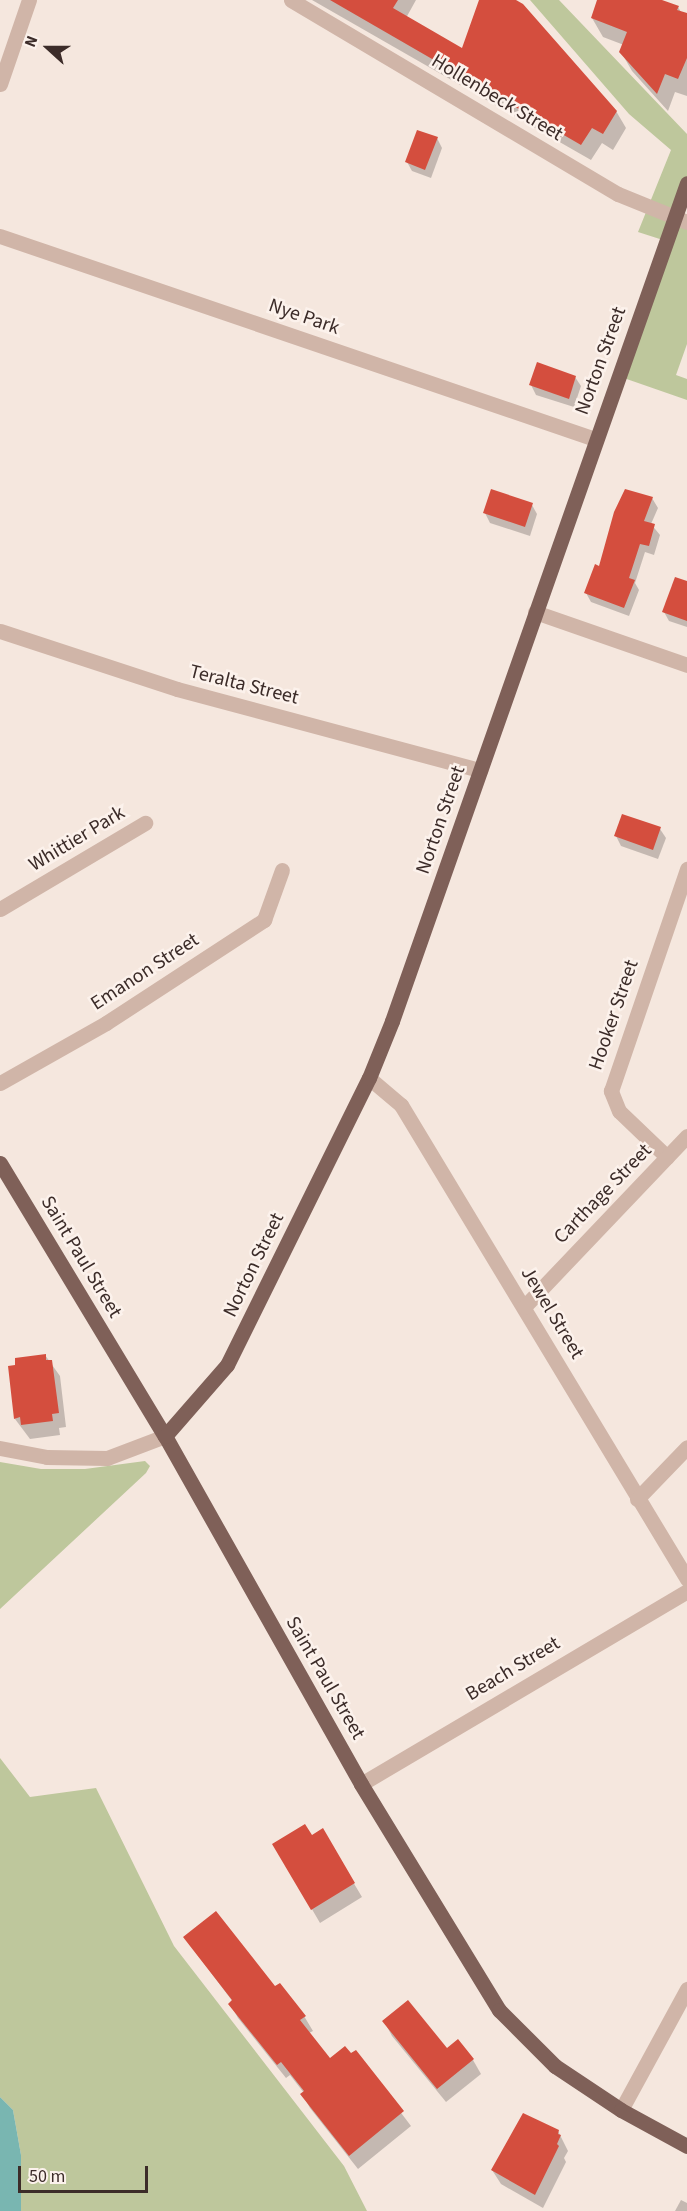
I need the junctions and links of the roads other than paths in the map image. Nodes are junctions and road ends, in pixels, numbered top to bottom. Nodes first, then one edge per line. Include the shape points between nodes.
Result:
1 (29, 0) edge
2 (291, 0) edge
3 (0, 84) edge
4 (687, 183) edge
5 (681, 220) edge
6 (0, 236) edge
7 (595, 439) junction
8 (535, 612) junction
9 (0, 631) edge
10 (687, 665) edge
11 (480, 770) junction
12 (145, 823) dead end
13 (687, 869) edge
14 (282, 870) dead end
15 (0, 909) edge
16 (369, 1078) junction
17 (0, 1083) edge
18 (687, 1136) edge
19 (667, 1157) junction
20 (0, 1162) edge
21 (524, 1307) junction
22 (165, 1436) junction
23 (687, 1447) edge
24 (0, 1448) edge
25 (637, 1498) junction
26 (687, 1579) edge
27 (687, 1591) edge
28 (361, 1784) junction
29 (687, 1989) edge
30 (621, 2110) junction
31 (687, 2146) edge

1 - 3 street
2 - 5 street, Hollenbeck Street via 618,194
4 - 5 main road, Norton Street
5 - 7 main road, Norton Street
6 - 7 street, Nye Park
7 - 8 main road, Norton Street
8 - 10 street
8 - 11 main road, Norton Street
9 - 11 street, Teralta Street via 177,690
11 - 16 main road, Norton Street
12 - 15 street, Whittier Park
13 - 19 street, Hooker Street via 611,1091 619,1111
14 - 17 street, Emanon Street via 264,920 106,1023
16 - 21 street, Jewel Street via 401,1105
16 - 22 main road, Norton Street via 227,1365
18 - 19 street, Carthage Street
19 - 21 street, Carthage Street
20 - 22 main road, Saint Paul Street
21 - 25 street, Jewel Street
22 - 24 street via 107,1458 47,1457
22 - 28 main road, Saint Paul Street
23 - 25 street
25 - 26 street, Jewel Street
27 - 28 street, Beach Street
28 - 30 main road, Saint Paul Street via 499,2010 555,2066
29 - 30 street
30 - 31 main road, Saint Paul Street

